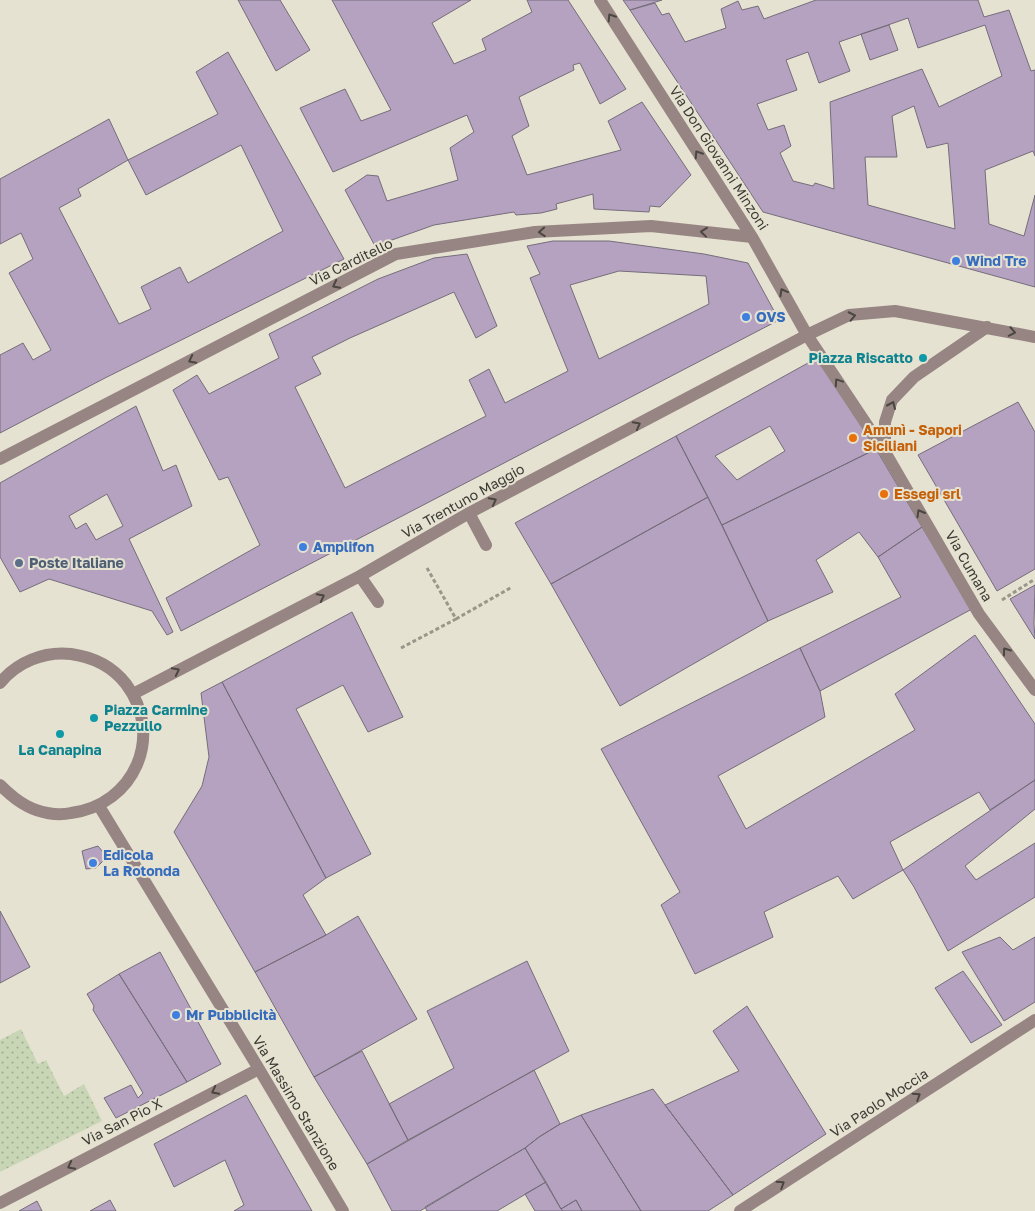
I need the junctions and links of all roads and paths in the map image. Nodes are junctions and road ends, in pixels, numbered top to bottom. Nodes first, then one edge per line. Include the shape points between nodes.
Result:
1 (600, 0) edge
2 (752, 238) junction
3 (988, 328) junction
4 (807, 335) junction
5 (1035, 337) edge
6 (885, 452) junction
7 (0, 459) edge
8 (469, 513) junction
9 (486, 545) dead end
10 (413, 546) junction
11 (360, 576) junction
12 (1035, 580) edge
13 (512, 587) dead end
14 (378, 602) dead end
15 (980, 614) junction
16 (456, 619) junction
17 (401, 648) dead end
18 (0, 683) edge
19 (1035, 690) edge
20 (133, 694) junction
21 (0, 786) edge
22 (99, 806) junction
23 (1035, 1020) edge
24 (259, 1069) junction
25 (0, 1203) edge
26 (343, 1211) edge
27 (740, 1211) edge

2 -> 1 street, Via Don Giovanni Minzoni
4 -> 2 street, Via Don Giovanni Minzoni
2 -> 7 street, Via Carditello via 651,226 535,232 396,254
4 -> 3 street via 849,315 895,310
3 -> 5 street
6 -> 3 street via 885,422 892,400 914,376
6 -> 4 street
8 -> 4 street, Via Trentuno Maggio
15 -> 6 street, Via Cumana
8 - 9 street
8 - 10 street, Via Trentuno Maggio
10 - 11 street, Via Trentuno Maggio
10 - 16 path
11 - 14 street
20 -> 11 street, Via Trentuno Maggio
12 - 15 path
13 - 16 path
19 -> 15 street, Via Cumana
16 - 17 path
18 - 20 street via 17,667 32,659 65,653 81,655 111,669
20 - 22 street via 143,725 140,757 124,785
21 - 22 street via 28,807 46,813 82,812
22 - 24 street, Via Massimo Stanzione
27 -> 23 street, Via Paolo Moccia
24 -> 25 street, Via San Pio X
24 - 26 street, Via Massimo Stanzione

